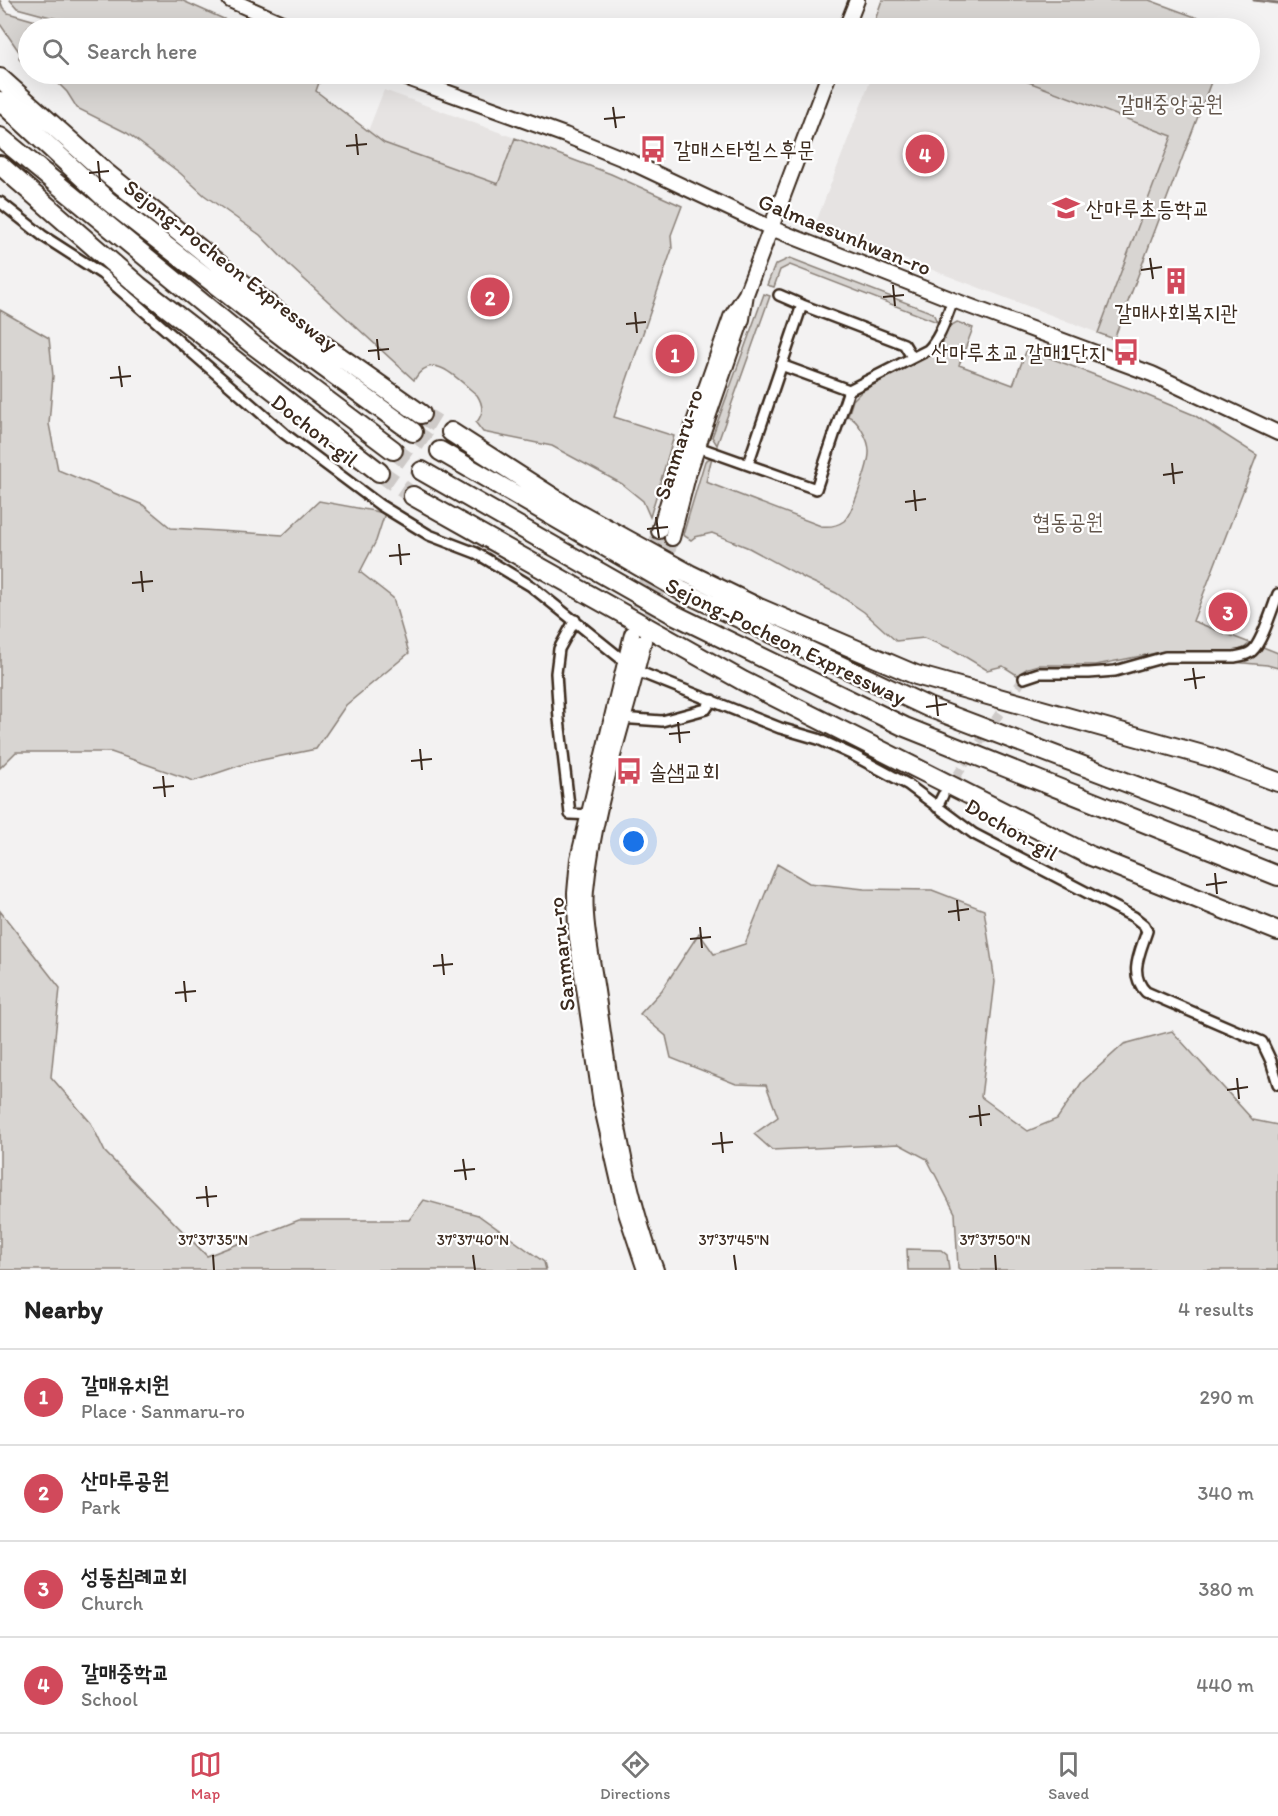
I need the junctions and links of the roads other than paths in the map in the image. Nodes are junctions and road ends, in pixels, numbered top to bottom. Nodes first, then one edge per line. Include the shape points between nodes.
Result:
1 (230, 0) edge
2 (857, 0) edge
3 (270, 18) edge
4 (850, 18) edge
5 (0, 78) edge
6 (424, 84) edge
7 (825, 84) edge
8 (0, 101) edge
9 (0, 137) edge
10 (0, 165) edge
11 (0, 202) edge
12 (771, 228) junction
13 (746, 294) junction
14 (779, 295) dead end
15 (953, 300) junction
16 (802, 305) junction
17 (912, 357) junction
18 (782, 365) junction
19 (849, 390) junction
20 (421, 414) tunnel mouth
21 (413, 432) tunnel mouth
22 (451, 432) tunnel mouth
23 (1278, 433) edge
24 (698, 447) junction
25 (393, 450) tunnel mouth
26 (440, 451) tunnel mouth
27 (748, 464) junction
28 (422, 471) tunnel mouth
29 (379, 472) tunnel mouth
30 (413, 496) tunnel mouth
31 (1278, 594) edge
32 (575, 620) junction
33 (632, 634) tunnel mouth
34 (644, 641) tunnel mouth
35 (624, 661) junction
36 (636, 671) junction
37 (1024, 678) dead end
38 (712, 700) junction
39 (617, 718) junction
40 (1278, 782) edge
41 (943, 795) tunnel mouth
42 (937, 807) junction
43 (593, 815) junction
44 (1278, 840) edge
45 (1278, 876) edge
46 (1278, 931) edge
47 (1278, 1084) edge
48 (645, 1270) edge
49 (656, 1270) edge

1 - 3 street
2 - 4 street
5 - 20 highway via 105,172 285,318
6 - 12 street, Galmaesunhwan-ro via 631,162
7 - 12 street, Sanmaru-ro
8 - 21 highway, Sejong-Pocheon Expressway via 108,201
9 - 25 highway, Sejong-Pocheon Expressway via 252,344
10 - 29 highway via 139,286
11 - 32 street, Dochon-gil via 102,274 283,432 380,505 429,535 476,553 531,586
12 - 13 street, Sanmaru-ro
12 - 15 street, Galmaesunhwan-ro
13 - 24 street, Sanmaru-ro via 742,319
13 - 24 street, Sanmaru-ro via 731,317 686,445 665,535
14 - 16 street
15 - 17 street via 934,344
15 - 23 street, Galmaesunhwan-ro via 1152,374
16 - 17 street via 904,344
16 - 18 street
17 - 19 street
18 - 19 street
18 - 27 street
19 - 27 street via 816,489
22 - 40 highway via 571,509 689,574 906,671 1210,757
24 - 27 street
26 - 44 highway, Sejong-Pocheon Expressway via 682,591 928,707
28 - 45 highway, Sejong-Pocheon Expressway via 671,613 905,727
30 - 46 highway via 753,687 1091,856
31 - 37 street via 1258,644 1245,655 1165,657 1115,671 1040,673
32 - 35 street, Dochon-gil
32 - 43 street via 559,649 558,708 570,814
33 - 35 street, Sanmaru-ro
34 - 36 street, Sanmaru-ro
35 - 39 street, Sanmaru-ro
36 - 38 street, Dochon-gil
36 - 39 street, Sanmaru-ro
38 - 39 street via 706,709 662,721
38 - 42 street, Dochon-gil via 853,755 907,784
39 - 43 street, Sanmaru-ro
41 - 42 street
42 - 47 street, Dochon-gil via 974,834 1144,925 1147,931 1135,974 1140,986 1262,1042
43 - 48 street, Sanmaru-ro via 578,859 576,932 601,1104 626,1213
43 - 49 street, Sanmaru-ro via 586,893 588,931 614,1112 642,1230

